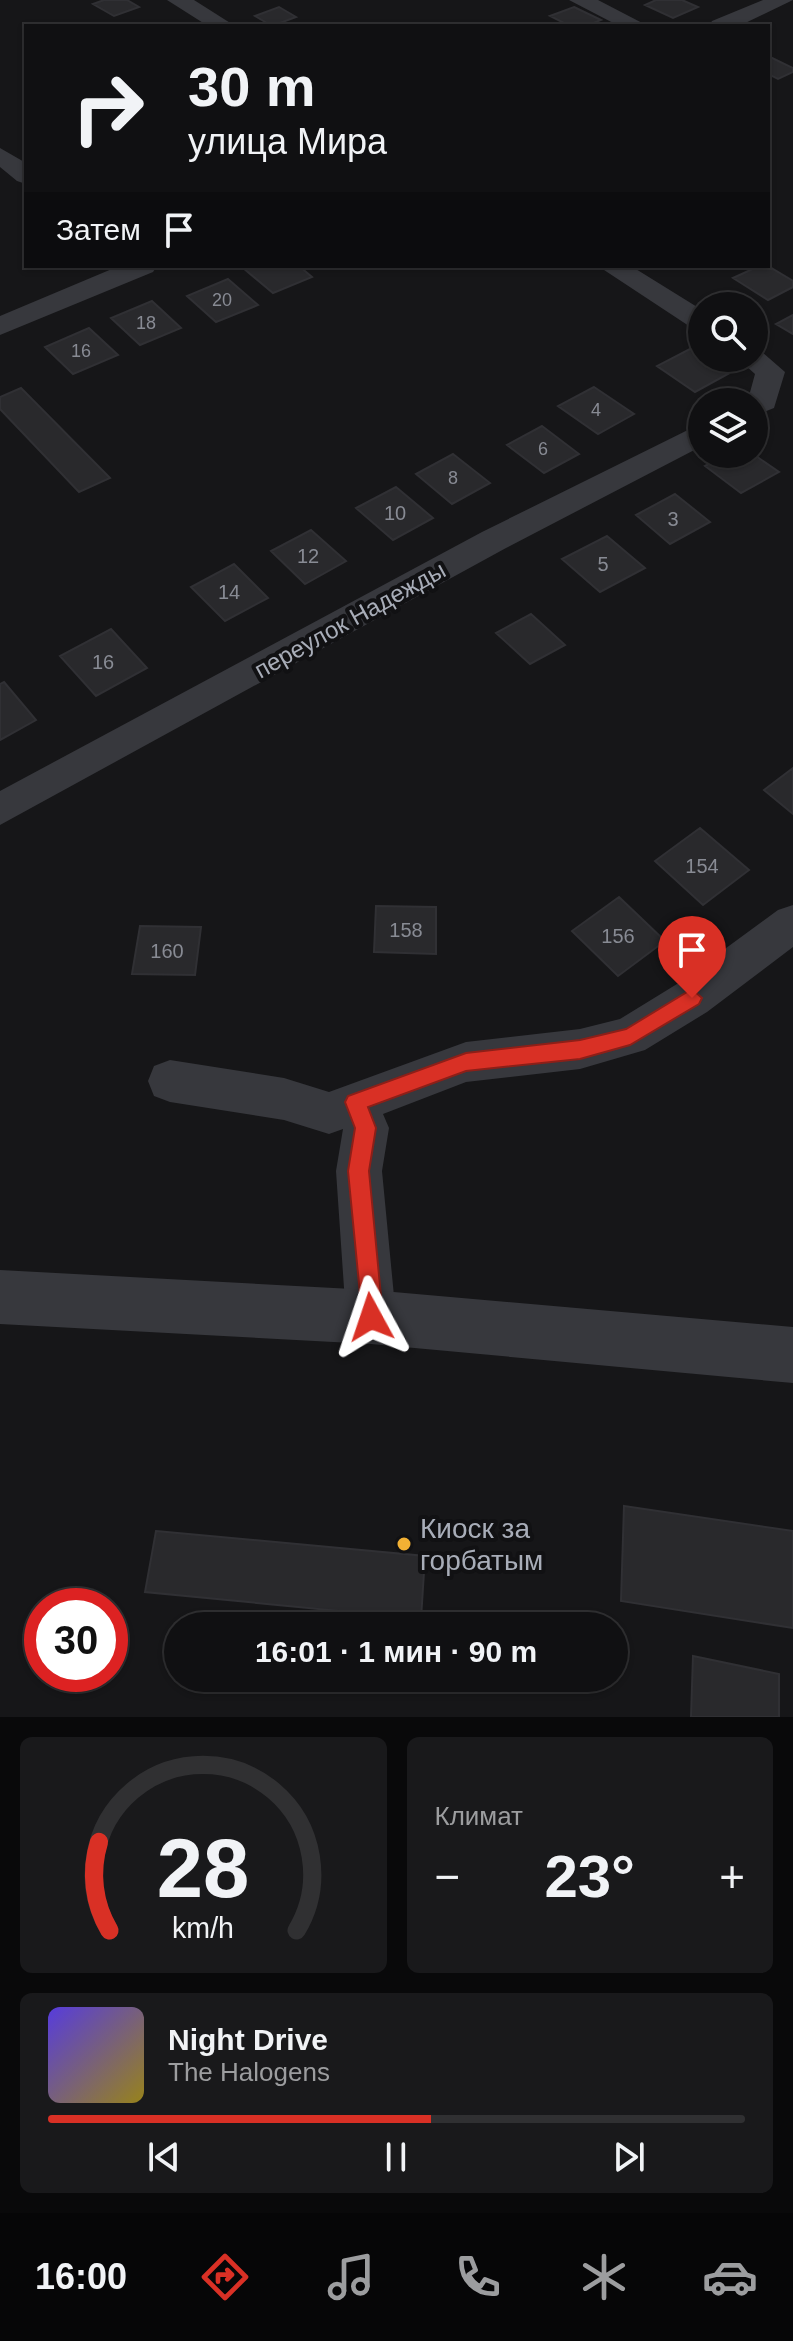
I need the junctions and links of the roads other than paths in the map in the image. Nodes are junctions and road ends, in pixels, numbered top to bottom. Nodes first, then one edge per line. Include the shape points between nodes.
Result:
1 (178, 0) edge
2 (580, 0) edge
3 (782, 0) edge
4 (220, 24) edge
5 (633, 24) edge
6 (725, 24) edge
7 (0, 155) edge
8 (24, 174) edge
9 (138, 268) edge
10 (615, 268) edge
11 (688, 313) edge
12 (0, 326) edge
13 (688, 440) edge
14 (0, 809) edge
15 (793, 923) edge
16 (170, 1081) dead end
17 (355, 1102) junction
18 (0, 1297) edge
19 (371, 1317) junction
20 (793, 1355) edge

1 - 4 street
2 - 5 street
3 - 6 street
7 - 8 street
9 - 12 street
10 - 11 street
13 - 14 street, переулок Надежды
15 - 17 street via 692,998 630,1036 580,1049 466,1062
16 - 17 street via 284,1099 329,1113
17 - 19 street via 366,1128 359,1171
18 - 19 street
19 - 20 street

